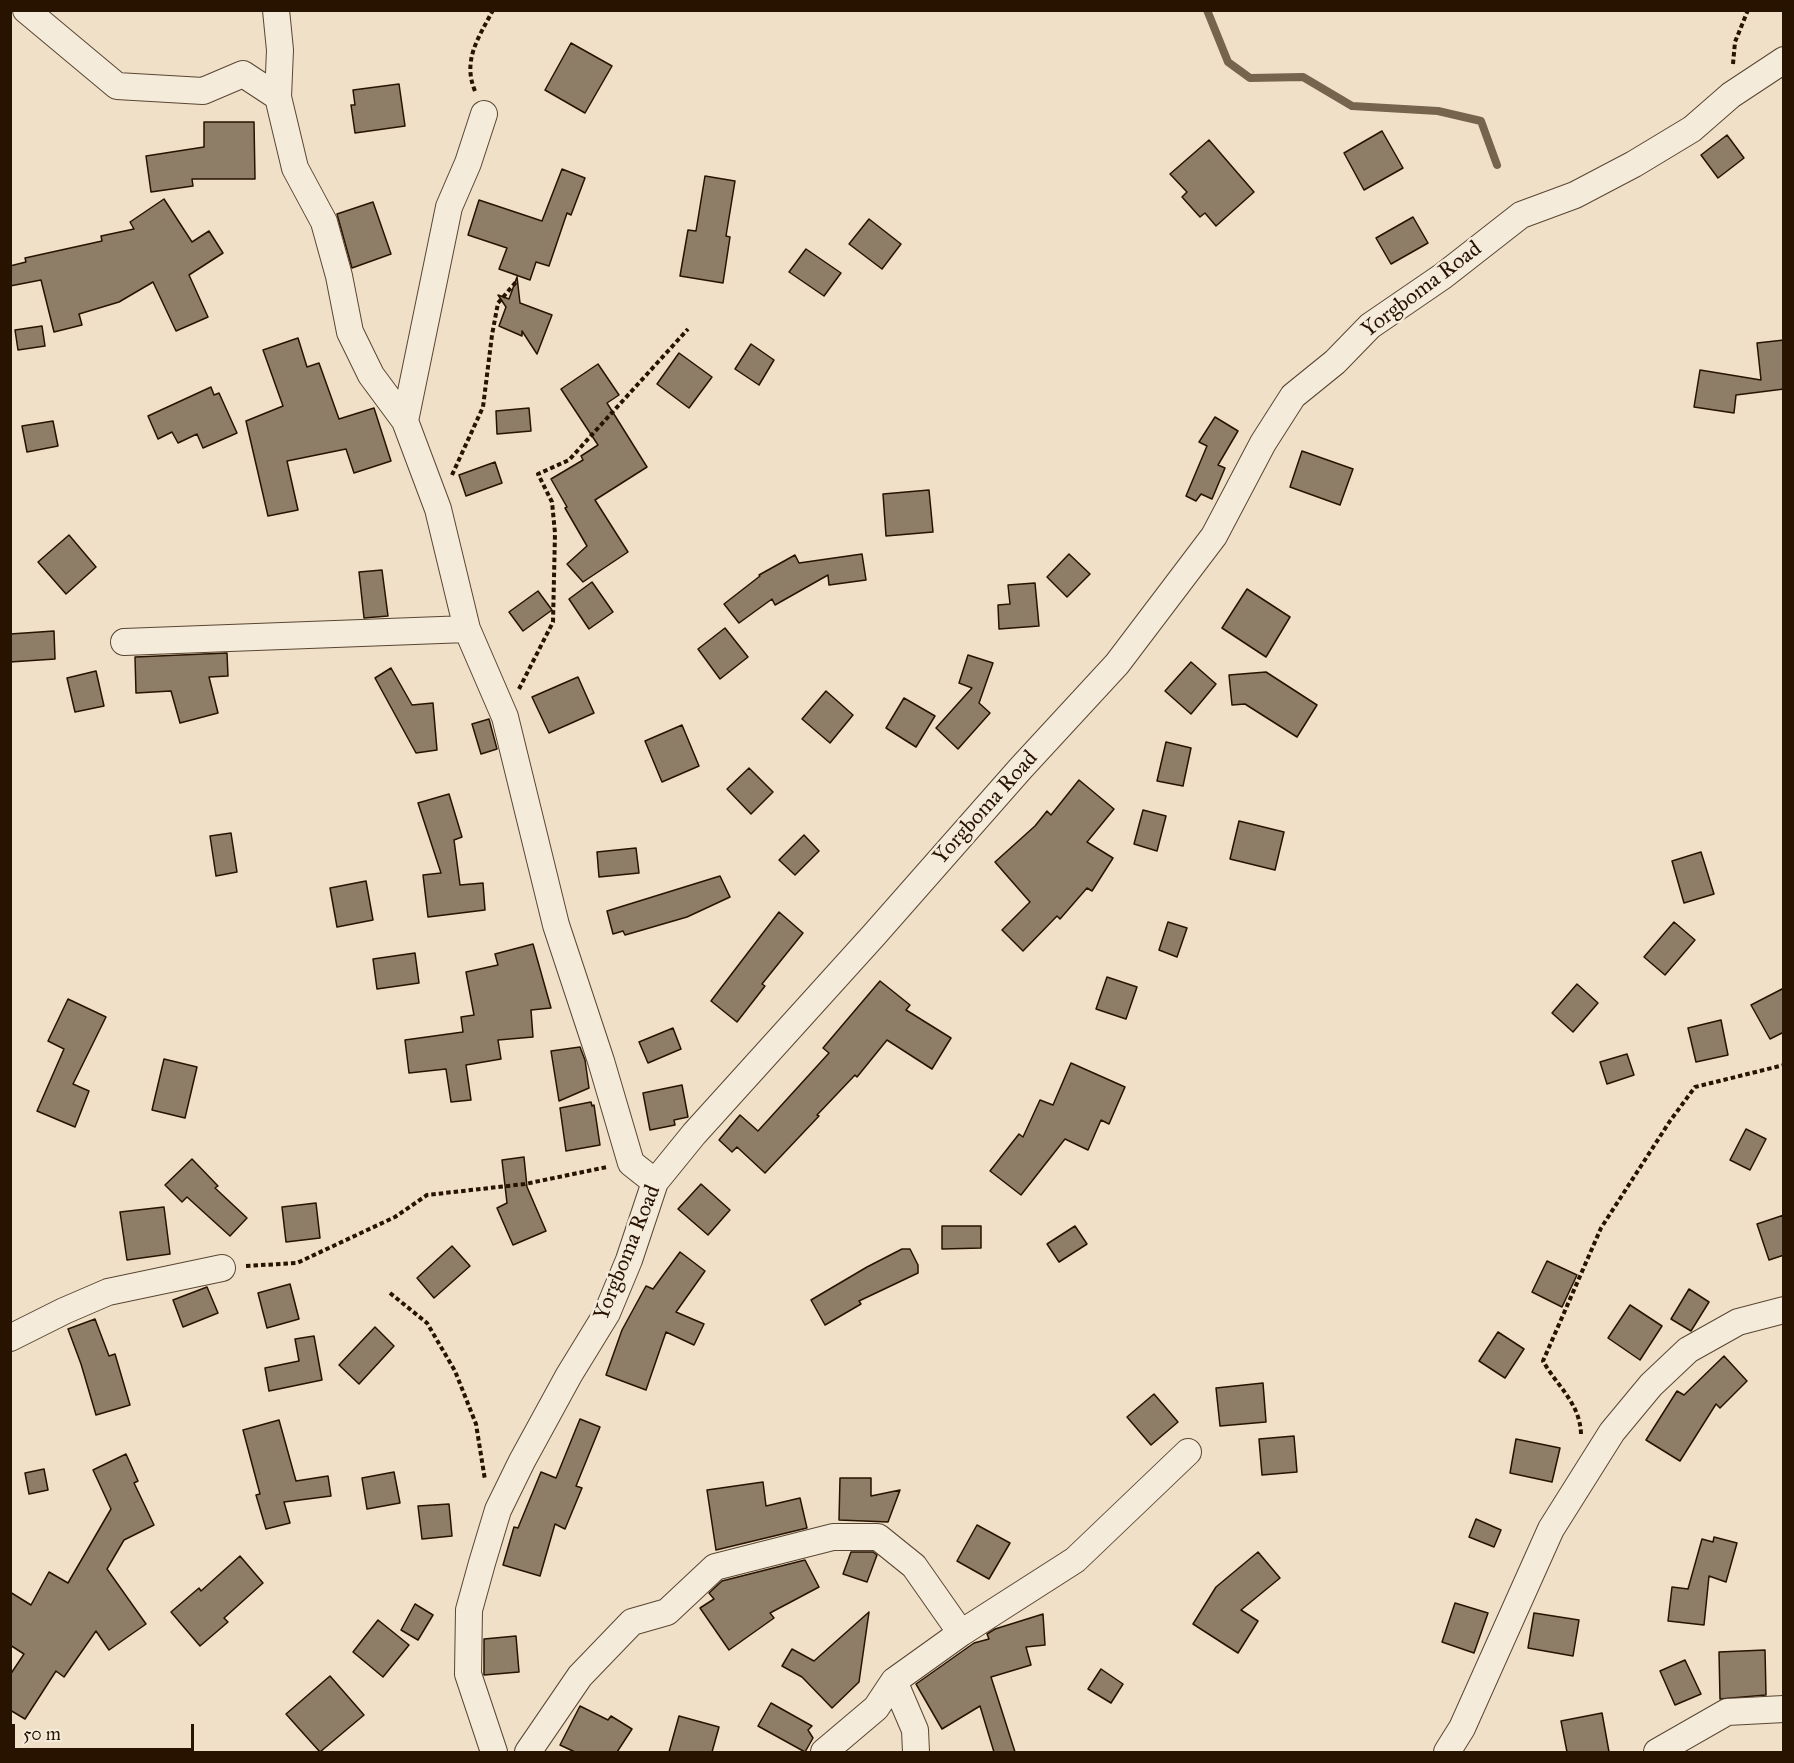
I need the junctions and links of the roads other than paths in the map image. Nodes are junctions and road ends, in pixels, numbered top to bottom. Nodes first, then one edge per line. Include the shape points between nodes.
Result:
1 (19, 10) edge
2 (26, 10) edge
3 (276, 10) edge
4 (10, 13) edge
5 (1784, 60) edge
6 (278, 97) junction
7 (484, 114) road end
8 (405, 421) junction
9 (467, 629) junction
10 (124, 642) dead end
11 (654, 1182) junction
12 (222, 1268) road end
13 (1784, 1310) edge
14 (10, 1338) edge
15 (1188, 1452) dead end
16 (962, 1633) junction
17 (894, 1681) junction
18 (1784, 1709) edge
19 (494, 1752) edge
20 (528, 1752) edge
21 (824, 1752) edge
22 (916, 1752) edge
23 (1446, 1752) edge
24 (1656, 1752) edge

1 - 4 street
2 - 6 street via 117,86 203,91 243,74
3 - 6 street
5 - 11 street, Yorgboma Road via 1731,95 1692,129 1634,164 1575,195 1521,215 1370,326 1335,362 1293,396 1263,443 1214,536 1117,664
6 - 8 street via 295,168 324,222 350,332 371,375
7 - 8 street via 449,207
8 - 9 street via 438,509
9 - 10 street
9 - 11 street via 505,717 556,925 631,1163
11 - 19 street, Yorgboma Road via 629,1260 606,1313 568,1375 498,1510 468,1610 468,1674
12 - 14 street via 108,1292
13 - 23 street via 1738,1322 1688,1350 1650,1385 1612,1432 1551,1529 1462,1728
15 - 16 street via 1075,1560
16 - 17 street
16 - 20 street via 914,1566 878,1537 834,1537 715,1567 667,1612 632,1622 580,1676
17 - 21 street via 876,1707
17 - 22 street via 915,1730
18 - 24 street via 1727,1712

